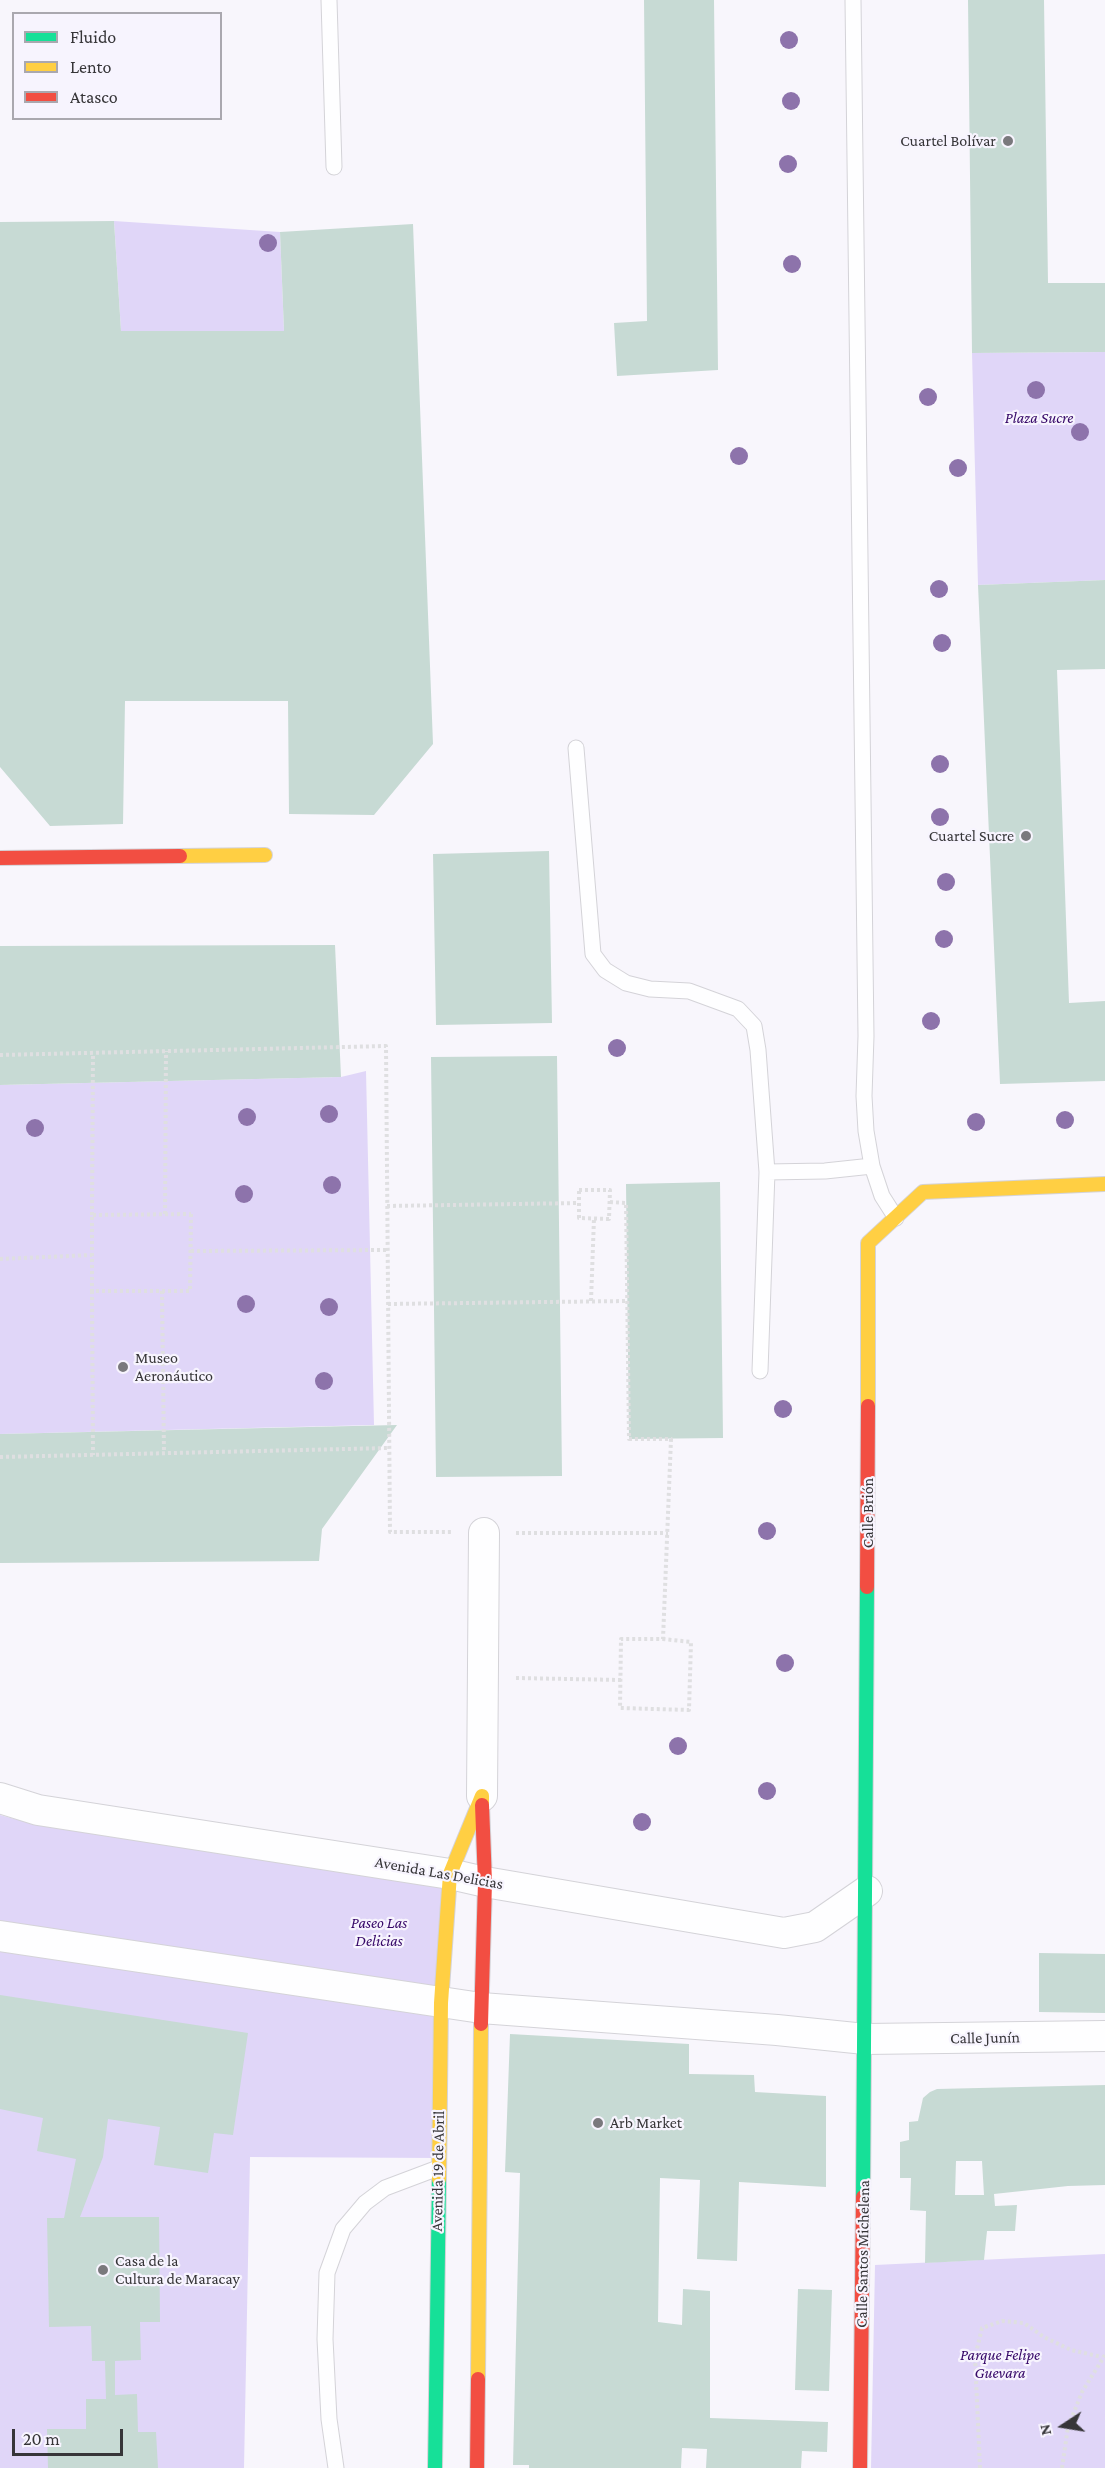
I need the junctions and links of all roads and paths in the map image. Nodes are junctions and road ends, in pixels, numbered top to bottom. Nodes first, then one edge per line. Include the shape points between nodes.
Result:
1 (329, 0) edge
2 (853, 0) edge
3 (334, 167) dead end
4 (576, 748) dead end
5 (266, 855) dead end
6 (0, 858) edge
7 (166, 1051) junction
8 (93, 1053) junction
9 (0, 1055) edge
10 (872, 1166) junction
11 (767, 1172) junction
12 (1105, 1184) edge
13 (610, 1202) junction
14 (579, 1203) junction
15 (387, 1206) junction
16 (165, 1214) junction
17 (92, 1215) junction
18 (594, 1218) junction
19 (896, 1218) junction
20 (388, 1250) junction
21 (191, 1251) junction
22 (92, 1256) junction
23 (0, 1258) edge
24 (92, 1291) junction
25 (162, 1291) junction
26 (591, 1301) junction
27 (627, 1301) dead end
28 (388, 1304) junction
29 (760, 1371) dead end
30 (389, 1448) junction
31 (164, 1453) junction
32 (93, 1455) junction
33 (0, 1457) edge
34 (484, 1533) junction
35 (668, 1533) junction
36 (663, 1639) junction
37 (483, 1677) junction
38 (621, 1680) junction
39 (482, 1796) junction
40 (0, 1798) edge
41 (450, 1874) junction
42 (485, 1882) junction
43 (867, 1891) junction
44 (0, 1936) edge
45 (441, 2003) junction
46 (481, 2008) junction
47 (1105, 2036) edge
48 (866, 2039) junction
49 (438, 2168) junction
50 (1104, 2356) edge
51 (336, 2468) edge
52 (435, 2468) edge
53 (477, 2468) edge
54 (860, 2468) edge
55 (980, 2468) edge
56 (1062, 2468) edge

1 - 3 lane
2 - 10 lane via 864,1096
4 - 11 lane via 593,954 605,970 626,982 650,989 689,991 738,1010 754,1026
5 - 6 street
7 - 8 path
7 - 15 path via 386,1046
7 - 16 path
8 - 9 path
8 - 17 path
10 - 11 lane
10 - 19 lane via 882,1196
11 - 29 lane
12 - 19 street, Calle Brión via 923,1192
13 - 14 path via 610,1190 579,1190
13 - 18 path via 609,1218
13 - 35 path via 626,1203 629,1439 670,1439
14 - 15 path
14 - 18 path via 579,1218
15 - 20 path
16 - 17 path
16 - 21 path via 191,1214
17 - 22 path
18 - 26 path
19 - 43 street, Calle Brión via 868,1243
20 - 21 path
20 - 28 path
21 - 25 path via 190,1291
22 - 23 path
22 - 24 path
24 - 25 path
24 - 32 path
25 - 31 path
26 - 27 path
26 - 28 path
28 - 30 path
30 - 31 path
30 - 34 path via 390,1532
31 - 32 path
32 - 33 path
34 - 35 path
34 - 37 street
35 - 36 path
36 - 38 path via 621,1639
36 - 38 path via 691,1642 689,1710 620,1708
37 - 38 path
37 - 39 street
39 - 41 street, Avenida 19 de Abril
39 - 42 street
40 - 41 street, Avenida Las Delicias via 38,1810
41 - 42 street, Avenida Las Delicias
41 - 45 street, Avenida 19 de Abril
42 - 43 street, Avenida Las Delicias via 784,1933 815,1927
42 - 46 street
43 - 48 street, Calle Brión
44 - 45 street
45 - 46 street
45 - 49 street, Avenida 19 de Abril
46 - 48 street
46 - 53 street
47 - 48 street, Calle Junín
48 - 54 street, Calle Santos Michelena
49 - 51 lane via 385,2188 365,2203 343,2229 327,2273 325,2339
49 - 52 street, Avenida 19 de Abril
50 - 55 path via 1071,2350 1024,2323 1002,2320 982,2328 975,2357
50 - 56 path via 1082,2392 1068,2427

